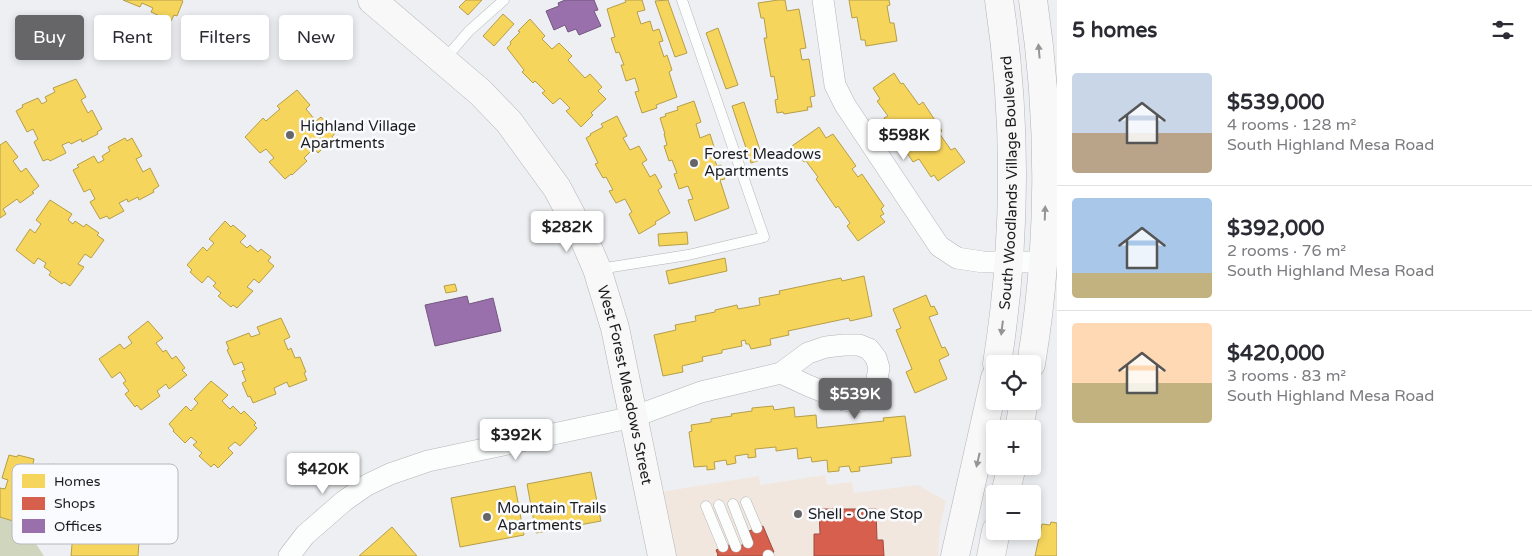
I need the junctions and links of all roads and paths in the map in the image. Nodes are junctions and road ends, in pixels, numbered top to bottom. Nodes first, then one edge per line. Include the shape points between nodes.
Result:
1 (372, 0) edge
2 (504, 0) edge
3 (682, 0) edge
4 (823, 0) edge
5 (999, 0) edge
6 (1034, 0) edge
7 (444, 60) junction
8 (1009, 261) junction
9 (1043, 262) junction
10 (598, 269) junction
11 (998, 355) edge
12 (1032, 355) edge
13 (781, 373) dead end
14 (988, 410) edge
15 (634, 417) junction
16 (746, 502) dead end
17 (733, 504) dead end
18 (719, 505) dead end
19 (706, 506) dead end
20 (757, 528) dead end
21 (994, 540) edge
22 (748, 543) dead end
23 (723, 547) dead end
24 (736, 547) dead end
25 (289, 556) edge
26 (662, 556) edge
27 (956, 556) edge
28 (990, 556) edge

1 - 7 street, West Forest Meadows Street
2 - 7 lane via 469,31
3 - 10 lane via 764,237 688,255
4 - 8 street via 838,92 939,246 957,258
5 - 8 street, South Woodlands Village Boulevard via 1012,170
9 -> 6 street via 1045,136
7 - 10 street, West Forest Meadows Street via 503,116 539,162 564,201
8 - 9 street
8 -> 11 street, South Woodlands Village Boulevard
9 - 12 street
10 - 15 street, West Forest Meadows Street via 615,328
13 - 15 street via 701,392
14 -> 27 street
15 - 25 street via 428,461 390,474 337,506 305,535
15 - 26 street, West Forest Meadows Street
16 - 20 lane
17 - 22 lane
18 - 24 lane
19 - 23 lane
21 - 28 street

